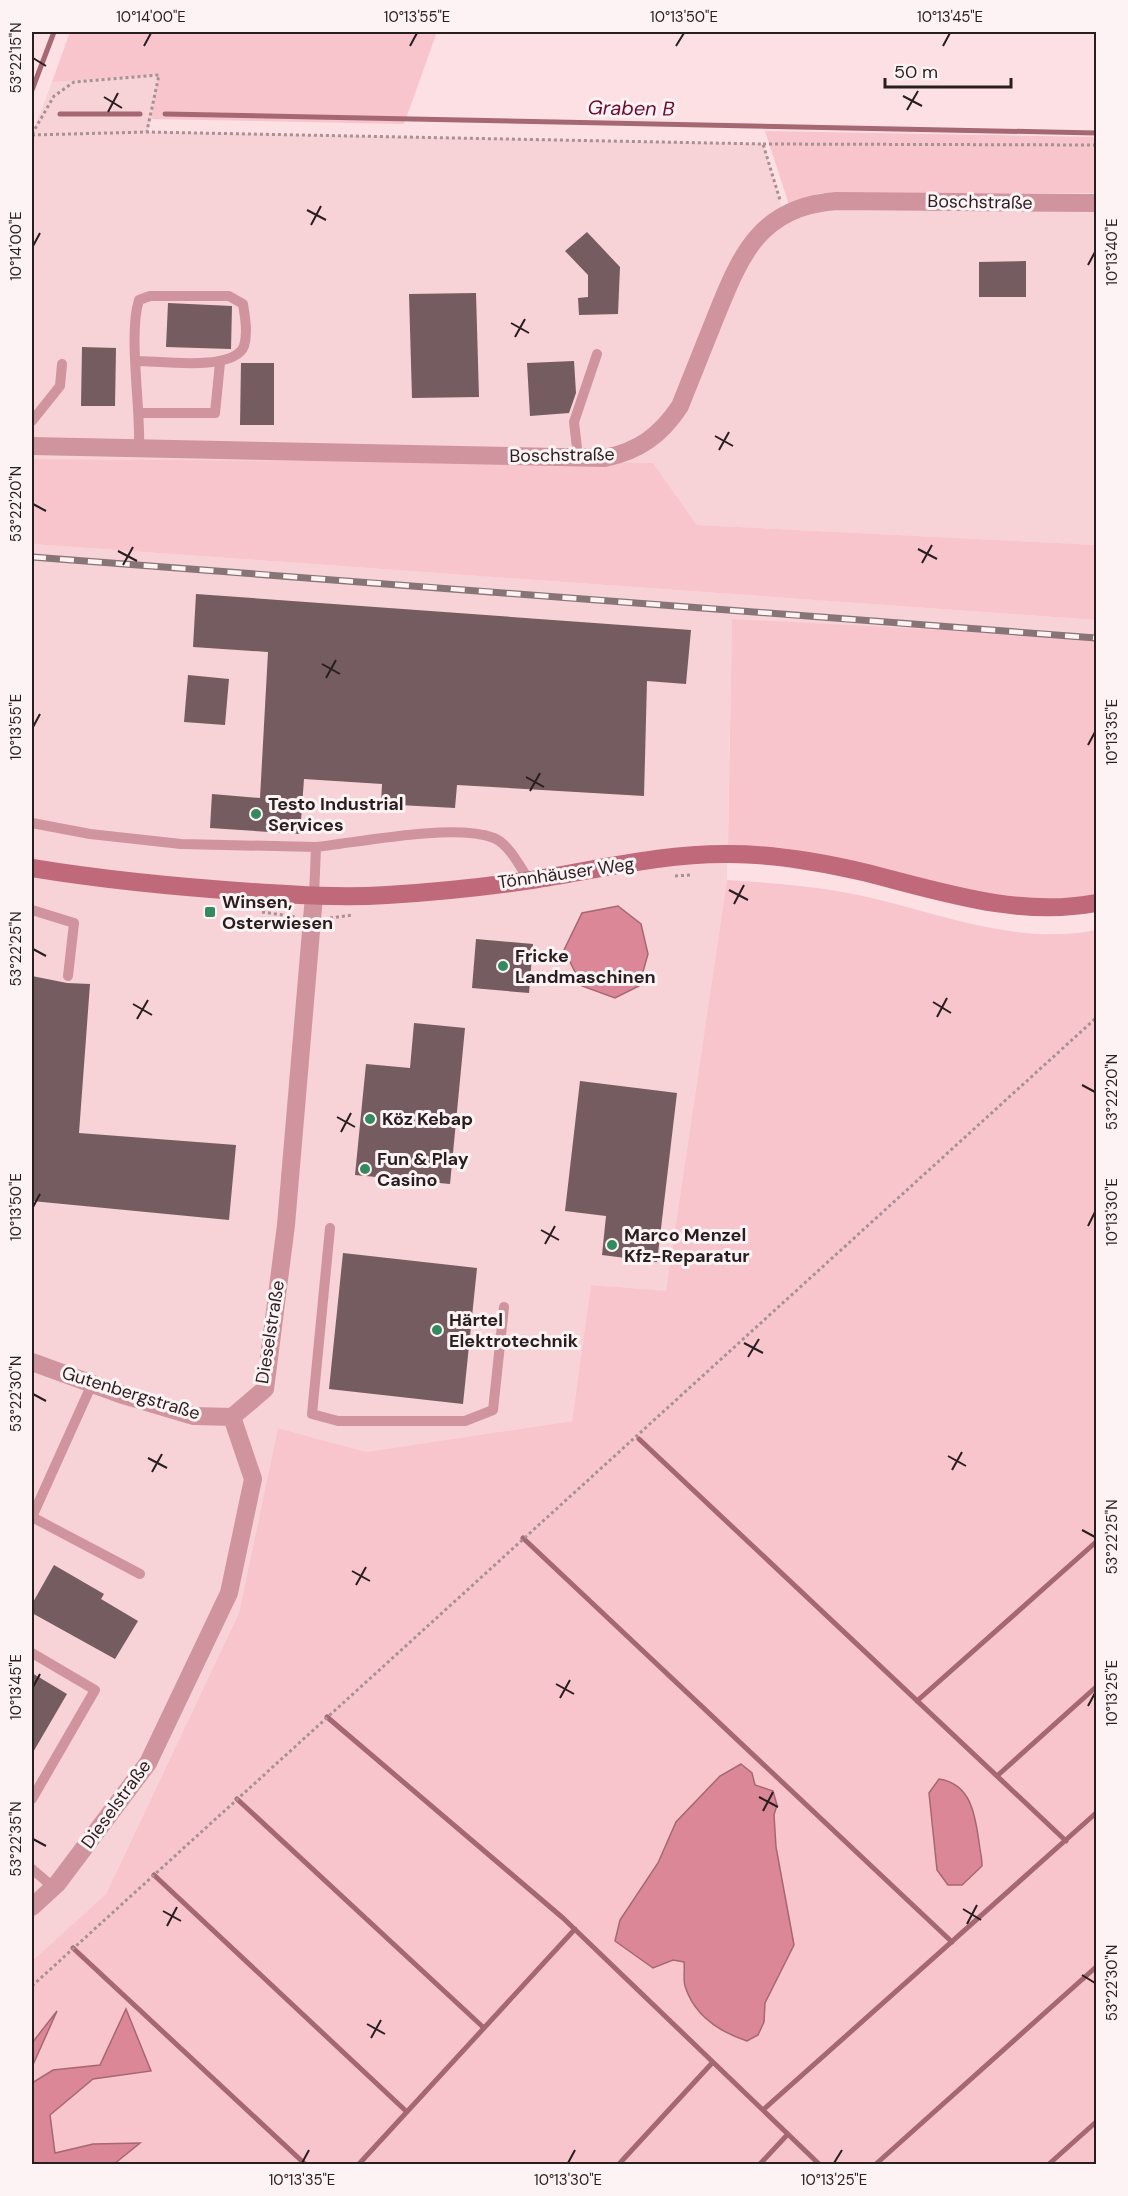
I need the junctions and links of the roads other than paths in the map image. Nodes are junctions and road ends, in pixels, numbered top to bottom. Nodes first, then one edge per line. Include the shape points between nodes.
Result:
1 (1096, 203) edge
2 (597, 354) dead end
3 (136, 361) junction
4 (220, 363) junction
5 (62, 364) dead end
6 (140, 413) junction
7 (32, 422) edge
8 (32, 446) edge
9 (139, 449) junction
10 (578, 458) junction
11 (32, 823) edge
12 (316, 847) junction
13 (32, 868) edge
14 (529, 880) junction
15 (314, 896) junction
16 (1096, 903) edge
17 (32, 910) edge
18 (68, 976) dead end
19 (330, 1228) dead end
20 (504, 1307) dead end
21 (32, 1362) edge
22 (92, 1384) junction
23 (232, 1417) junction
24 (140, 1574) dead end
25 (32, 1653) edge
26 (32, 1798) edge
27 (32, 1869) edge
28 (53, 1887) junction
29 (32, 1907) edge

1 - 10 street, Boschstraße via 836,201 801,207 784,215 758,234 742,256 680,406 670,421 644,445 627,453
2 - 10 lane via 574,422
3 - 4 lane
3 - 4 lane via 136,311 140,300 150,296 229,296 243,304 243,346 235,357
3 - 6 lane
4 - 6 lane via 215,413
5 - 7 lane via 60,386
6 - 9 lane
8 - 9 street, Boschstraße
9 - 10 street, Boschstraße
11 - 12 lane via 181,844
12 - 14 lane via 456,831 496,839
12 - 15 lane
13 - 15 main road, Tönnhäuser Weg via 109,880
14 - 15 main road, Tönnhäuser Weg via 386,895
14 - 16 main road, Tönnhäuser Weg via 636,862 728,854 794,858 991,903 1062,908
15 - 23 street, Dieselstraße via 286,1225 265,1389
17 - 18 lane via 74,923
19 - 20 lane via 312,1414 338,1421 465,1421 493,1410
21 - 22 street, Gutenbergstraße
22 - 23 street, Gutenbergstraße via 194,1416
22 - 24 lane via 32,1517
23 - 28 street, Dieselstraße via 253,1479 229,1593 148,1763
25 - 26 lane via 95,1690
27 - 28 lane
28 - 29 street, Dieselstraße

